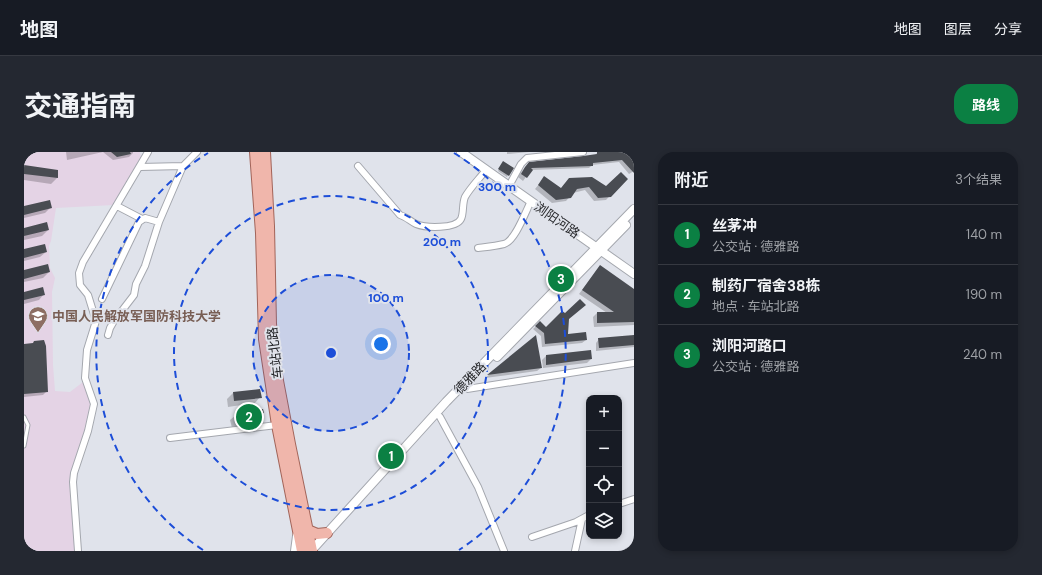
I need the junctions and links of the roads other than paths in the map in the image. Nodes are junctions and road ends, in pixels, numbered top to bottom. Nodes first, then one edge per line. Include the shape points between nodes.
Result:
1 (148, 152) edge
2 (197, 152) edge
3 (255, 152) edge
4 (265, 152) edge
5 (461, 152) edge
6 (583, 152) edge
7 (183, 166) junction
8 (358, 166) dead end
9 (140, 167) junction
10 (486, 170) junction
11 (509, 186) junction
12 (531, 201) junction
13 (117, 206) junction
14 (634, 209) edge
15 (634, 217) edge
16 (142, 219) junction
17 (159, 222) junction
18 (478, 248) dead end
19 (600, 250) junction
20 (634, 274) edge
21 (102, 299) dead end
22 (108, 335) dead end
23 (634, 363) edge
24 (467, 389) junction
25 (24, 417) edge
26 (440, 417) junction
27 (277, 425) junction
28 (170, 438) dead end
29 (24, 446) edge
30 (634, 499) edge
31 (622, 503) edge
32 (586, 517) edge
33 (582, 519) junction
34 (303, 531) junction
35 (327, 533) junction
36 (532, 537) dead end
37 (634, 549) edge
38 (78, 551) edge
39 (295, 551) edge
40 (311, 551) edge
41 (504, 551) edge
42 (575, 551) edge
43 (628, 551) edge

1 - 9 street
2 - 7 street
3 - 27 main road, 车站北路 via 261,232 264,339
4 - 34 main road, 车站北路 via 270,226 271,324 276,370
5 - 10 street, 浏阳河路
6 - 11 street via 528,158
7 - 9 street
7 - 17 street
8 - 10 street via 400,215 427,227 457,224 461,219 465,198
9 - 13 street
10 - 11 street, 浏阳河路
11 - 12 street, 浏阳河路
12 - 18 street via 510,240 504,244
12 - 19 street, 浏阳河路
13 - 16 street
13 - 38 street via 79,273 80,285 88,295 96,321 87,350 85,378 94,404 73,482
14 - 19 street, 德雅路
15 - 19 street
16 - 17 street
16 - 21 street
17 - 22 street via 134,295 114,321
19 - 20 street, 浏阳河路
19 - 24 street, 德雅路
19 - 35 street, 德雅路 via 446,402
23 - 24 street
24 - 26 street, 德雅路
25 - 29 lane via 28,425
26 - 40 street, 德雅路 via 334,530
26 - 41 street via 478,487
27 - 28 street
27 - 34 main road, 车站北路
30 - 31 street
32 - 33 street
33 - 36 street
33 - 42 street
34 - 35 main road
34 - 39 street
34 - 40 main road, 车站北路
35 - 40 street, 德雅路
37 - 43 street

